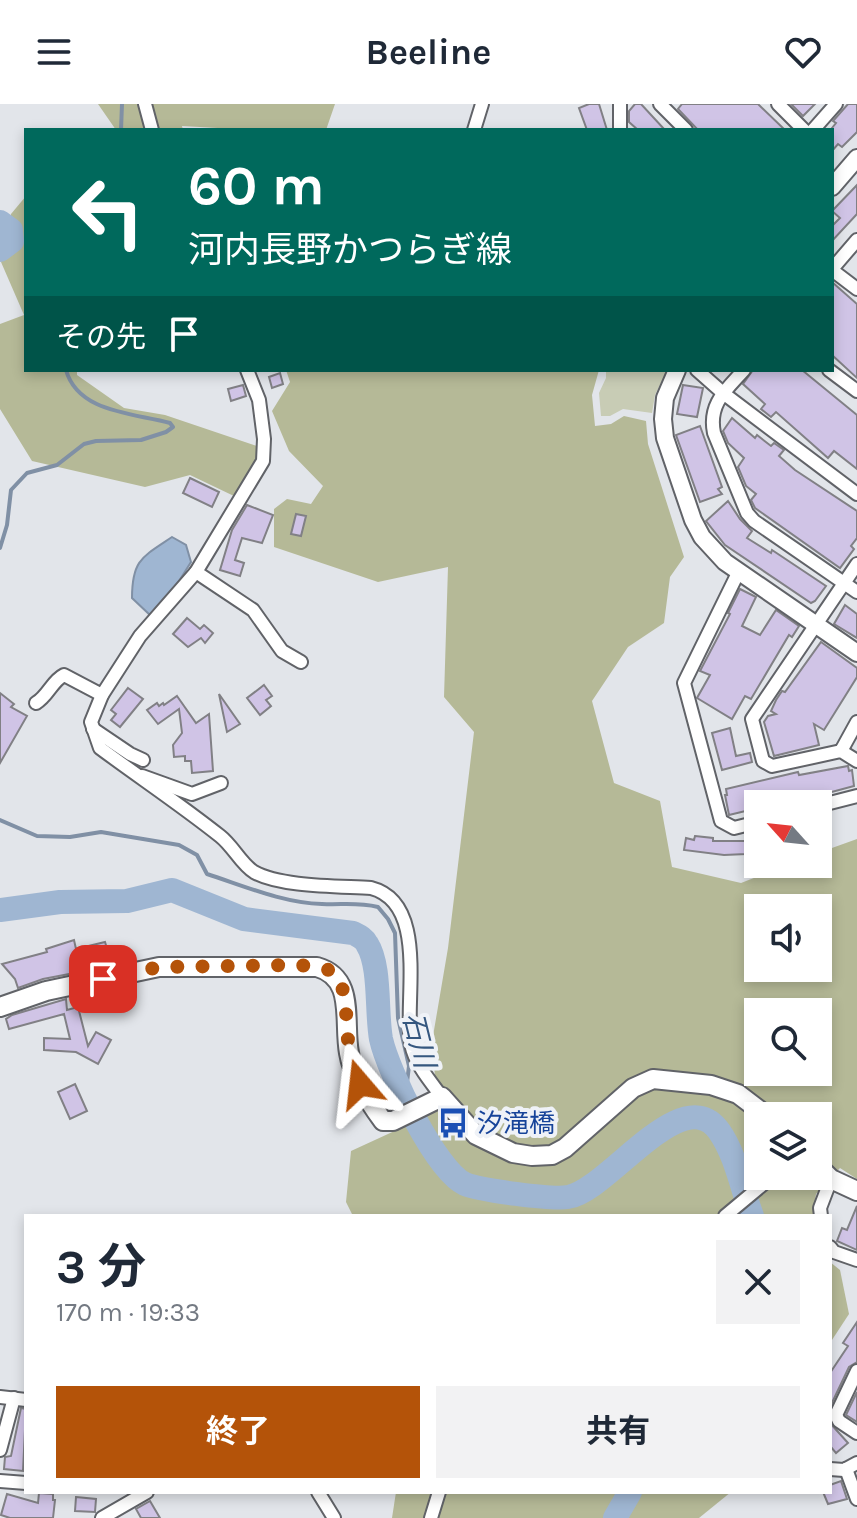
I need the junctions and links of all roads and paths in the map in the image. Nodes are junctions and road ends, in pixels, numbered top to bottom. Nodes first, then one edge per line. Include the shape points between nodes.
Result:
1 (145, 104) edge
2 (482, 104) edge
3 (620, 104) edge
4 (660, 104) edge
5 (778, 104) edge
6 (836, 104) edge
7 (151, 128) edge
8 (475, 128) edge
9 (620, 128) edge
10 (684, 128) edge
11 (802, 128) edge
12 (815, 128) edge
13 (857, 158) edge
14 (834, 185) edge
15 (857, 240) edge
16 (834, 267) edge
17 (834, 271) edge
18 (857, 289) edge
19 (248, 372) edge
20 (676, 372) edge
21 (699, 372) edge
22 (742, 372) edge
23 (832, 372) edge
24 (857, 391) edge
25 (723, 393) junction
26 (857, 494) edge
27 (857, 564) edge
28 (739, 571) junction
29 (196, 572) junction
30 (844, 584) junction
31 (857, 592) edge
32 (816, 626) junction
33 (857, 653) edge
34 (301, 662) dead end
35 (102, 695) junction
36 (36, 703) dead end
37 (857, 722) edge
38 (93, 729) junction
39 (841, 751) junction
40 (143, 760) dead end
41 (857, 761) edge
42 (135, 774) junction
43 (221, 783) dead end
44 (857, 796) edge
45 (832, 802) edge
46 (744, 826) edge
47 (0, 1007) edge
48 (440, 1099) junction
49 (749, 1102) edge
50 (832, 1177) edge
51 (756, 1190) edge
52 (823, 1190) edge
53 (857, 1191) edge
54 (727, 1214) edge
55 (821, 1214) edge
56 (832, 1250) edge
57 (857, 1260) edge
58 (857, 1371) edge
59 (0, 1397) edge
60 (20, 1399) edge
61 (857, 1433) edge
62 (0, 1450) edge
63 (852, 1466) edge
64 (832, 1469) edge
65 (0, 1481) edge
66 (24, 1483) edge
67 (143, 1494) edge
68 (319, 1494) edge
69 (438, 1494) edge
70 (857, 1499) edge
71 (102, 1518) edge
72 (334, 1518) edge
73 (431, 1518) edge

1 - 7 street
2 - 8 street
3 - 9 street
4 - 10 street
5 - 11 street
6 - 12 street
13 - 14 street
15 - 16 street
17 - 18 street
19 - 29 street via 259,400 263,461
20 - 28 street via 663,419 671,462 702,537
21 - 25 street
22 - 25 street
23 - 24 street
25 - 26 street
25 - 30 street via 711,419 747,513
27 - 30 street
28 - 32 street
28 - 46 street via 684,683 721,821 734,828
29 - 34 street via 253,610 282,651
29 - 35 street via 140,636
30 - 31 street
30 - 32 street
32 - 33 street
32 - 39 street via 752,719 763,761 772,766
35 - 36 street via 64,675
35 - 38 street
37 - 39 street
38 - 40 street
38 - 42 street via 100,748
39 - 41 street
42 - 43 street via 192,794
42 - 48 street via 226,840 255,872 315,885 371,888 399,906 410,949 412,1048
44 - 45 street
47 - 48 main road via 46,991 159,967 300,965 329,970 345,997 349,1055 383,1121
48 - 49 main road via 476,1135 532,1156 565,1148 633,1088 653,1079 711,1085
50 - 53 main road
51 - 54 street
52 - 55 street
56 - 57 street
58 - 61 street via 836,1415
59 - 60 street
60 - 62 street
63 - 64 street
63 - 70 street
65 - 66 street
67 - 71 street
68 - 72 street
69 - 73 street

